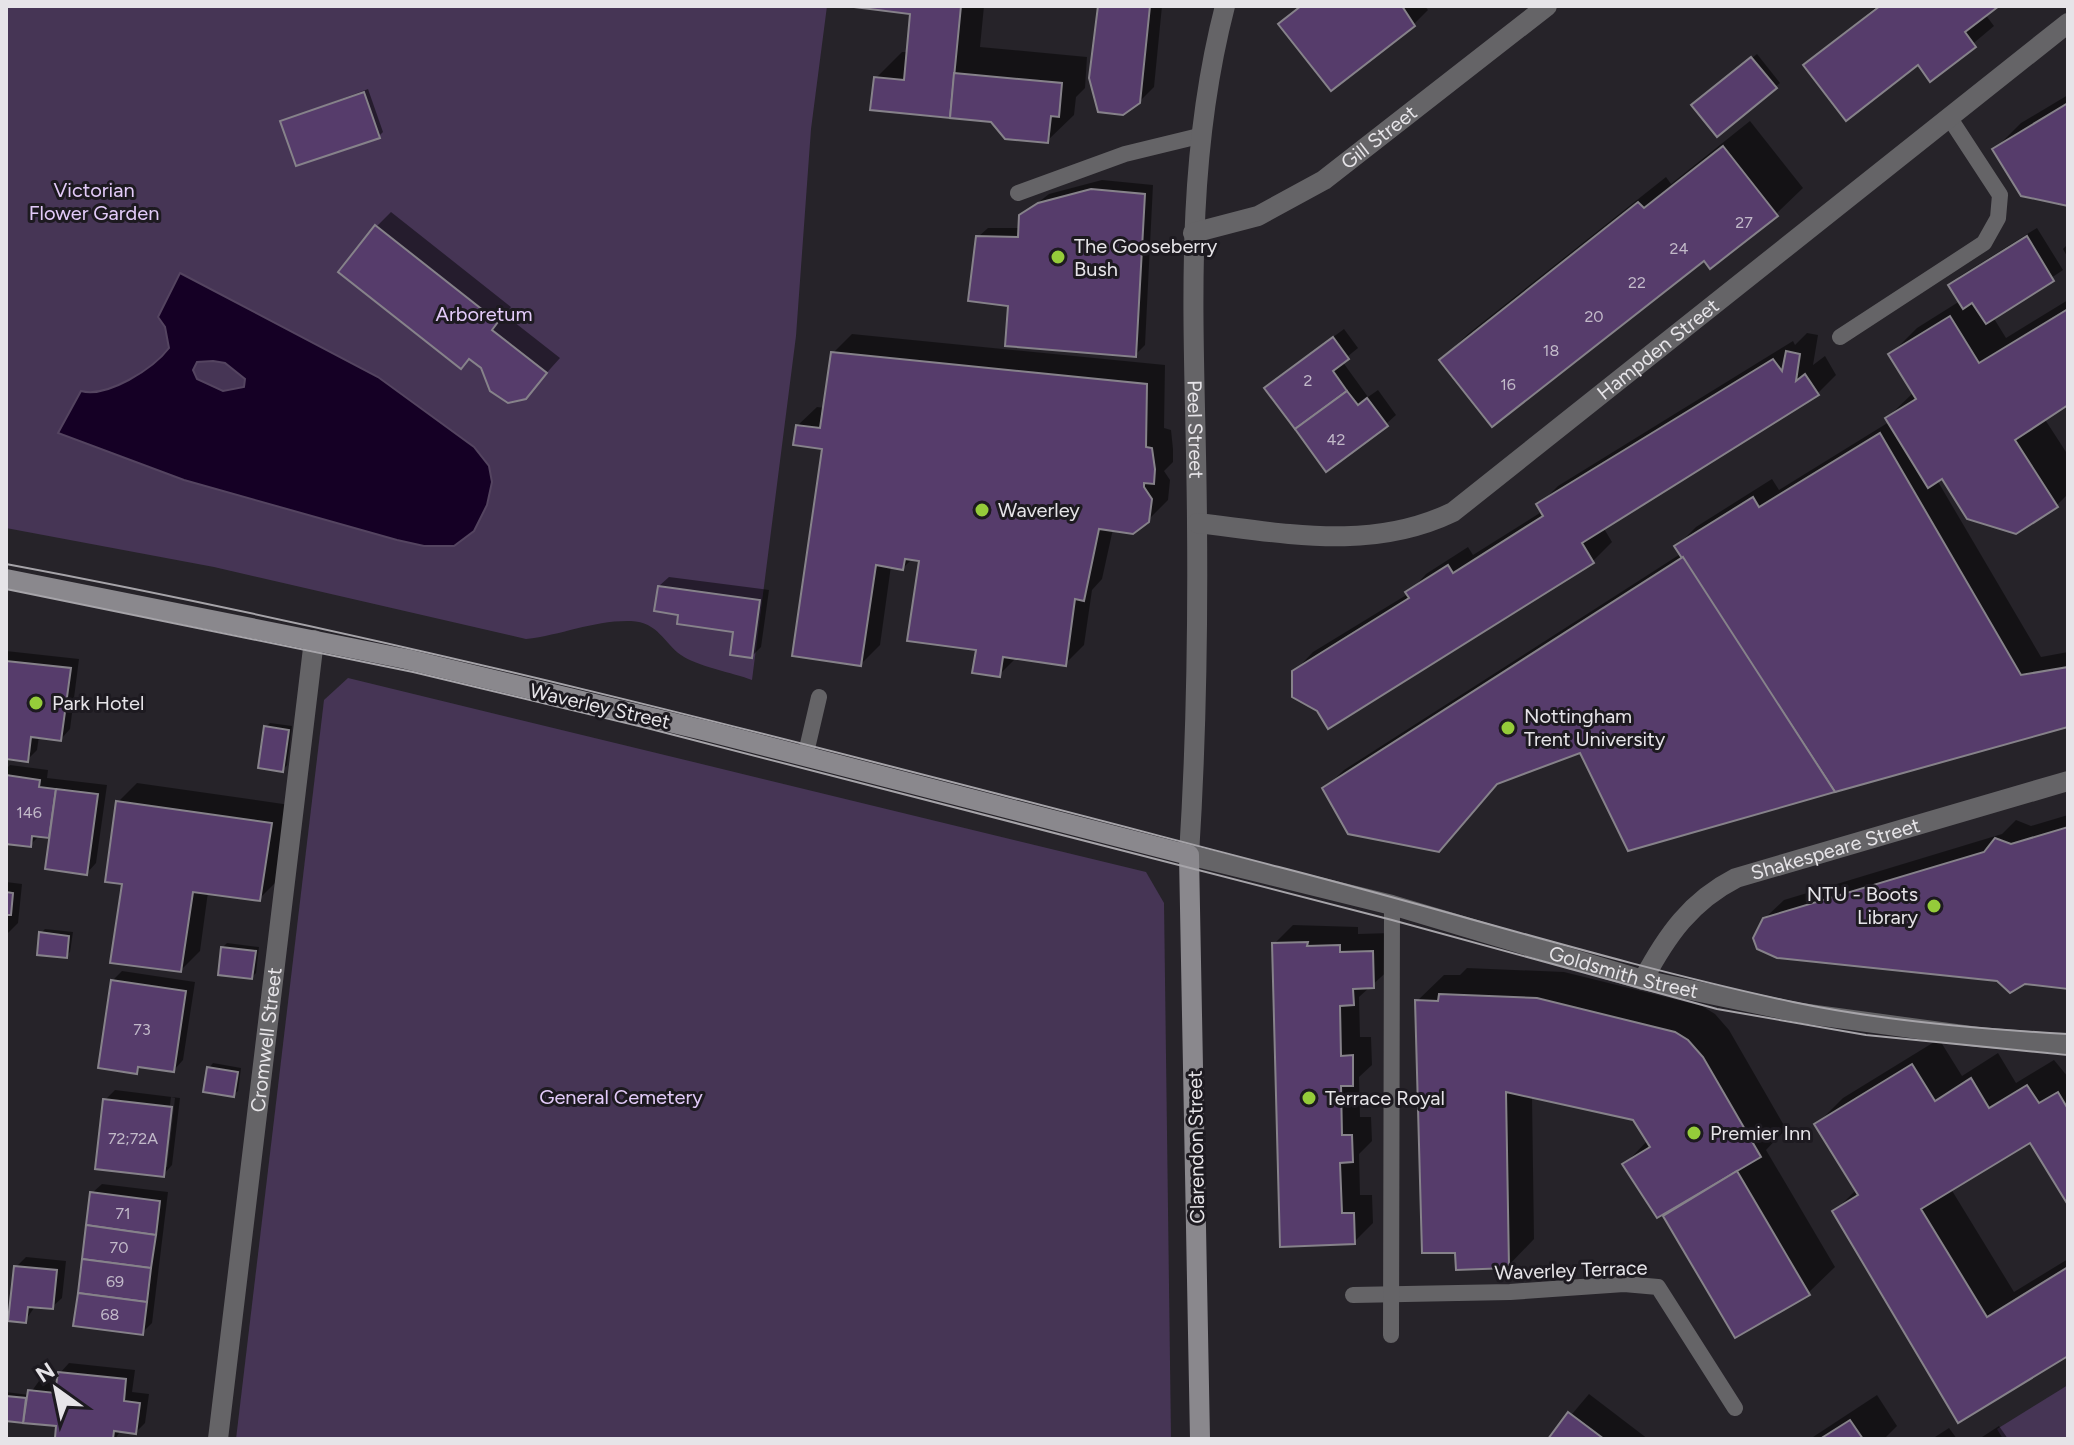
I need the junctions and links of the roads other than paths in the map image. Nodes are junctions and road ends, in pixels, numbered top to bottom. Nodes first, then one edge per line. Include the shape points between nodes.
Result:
1 (1225, 6) edge
2 (1547, 6) edge
3 (2068, 23) edge
4 (1949, 117) junction
5 (1199, 136) junction
6 (1018, 193) dead end
7 (1193, 233) junction
8 (1840, 337) dead end
9 (1197, 523) junction
10 (6, 579) edge
11 (314, 640) junction
12 (819, 697) dead end
13 (805, 757) junction
14 (2068, 781) edge
15 (1189, 855) junction
16 (1392, 905) junction
17 (1643, 980) junction
18 (2068, 1044) edge
19 (1390, 1294) junction
20 (1353, 1295) dead end
21 (1391, 1335) dead end
22 (1735, 1408) dead end
23 (218, 1439) edge
24 (1200, 1439) edge

1 - 5 street, Peel Street
2 - 7 street, Gill Street via 1324,180 1258,216
3 - 4 street, Hampden Street
4 - 8 lane via 2000,195 1993,228 1984,243
4 - 9 street, Hampden Street via 1453,512 1420,528 1375,536 1312,537
5 - 6 lane via 1125,154
5 - 7 street, Peel Street
7 - 9 street, Peel Street
9 - 15 street, Peel Street
10 - 11 street, Waverley Street
11 - 13 street, Waverley Street
11 - 23 street, Cromwell Street
12 - 13 lane
13 - 15 street, Waverley Street
14 - 17 street, Shakespeare Street via 1736,878 1691,907
15 - 16 street, Goldsmith Street
15 - 24 street, Clarendon Street
16 - 17 street, Goldsmith Street
16 - 19 lane
17 - 18 street, Goldsmith Street via 1801,1013
19 - 20 lane
19 - 21 lane
19 - 22 lane, Waverley Terrace via 1658,1287

